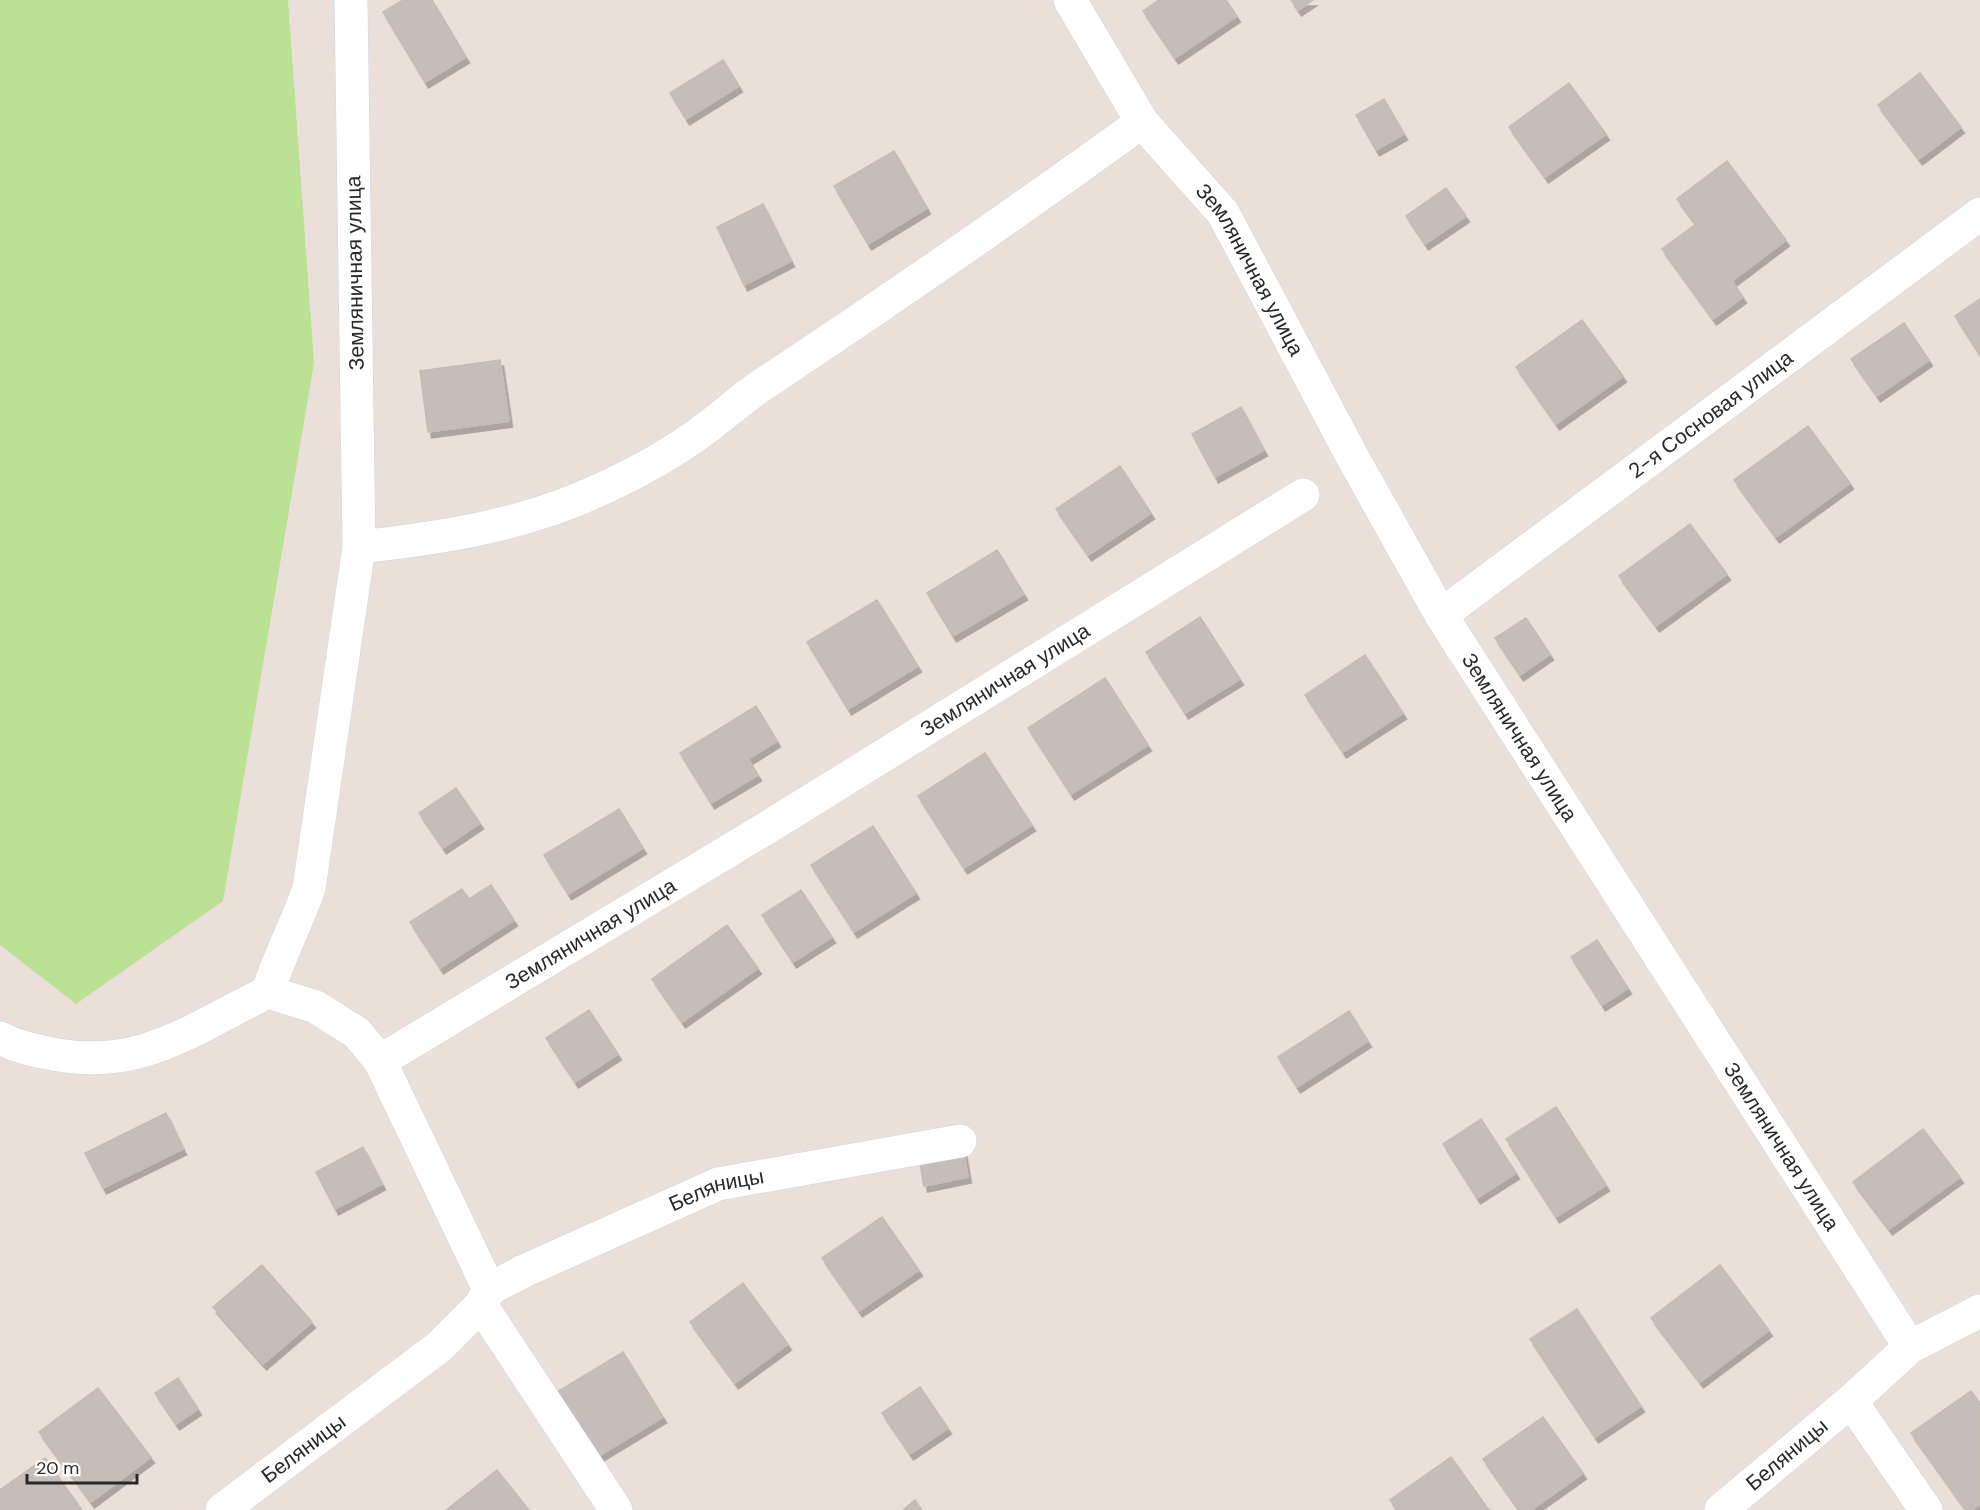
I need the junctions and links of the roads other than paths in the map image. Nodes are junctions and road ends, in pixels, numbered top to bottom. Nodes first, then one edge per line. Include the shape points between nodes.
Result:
1 (351, 0) edge
2 (1070, 0) edge
3 (1142, 122) junction
4 (1980, 214) edge
5 (1304, 495) dead end
6 (359, 547) junction
7 (1441, 615) junction
8 (268, 992) junction
9 (0, 1038) edge
10 (380, 1061) junction
11 (960, 1141) dead end
12 (485, 1297) junction
13 (1980, 1311) edge
14 (1910, 1347) junction
15 (1851, 1401) junction
16 (222, 1510) edge
17 (616, 1510) edge
18 (1721, 1510) edge
19 (1926, 1510) edge

1 - 6 street, Земляничная улица
2 - 3 street, Земляничная улица
3 - 6 street via 1020,211 759,386 689,441 624,479 527,517 425,540
3 - 7 street, Земляничная улица via 1223,213
4 - 7 street, 2-я Сосновая улица
5 - 10 street, Земляничная улица via 778,821
6 - 8 street, Земляничная улица via 309,888
7 - 14 street, Земляничная улица
8 - 9 street via 187,1035 148,1050 103,1059 62,1057
8 - 10 street via 316,1007 357,1033
10 - 12 street
11 - 12 street, Беляницы via 718,1184 524,1271
12 - 16 street, Беляницы via 439,1347
12 - 17 street
13 - 14 street, Беляницы
14 - 15 street, Беляницы
15 - 18 street, Беляницы
15 - 19 street

